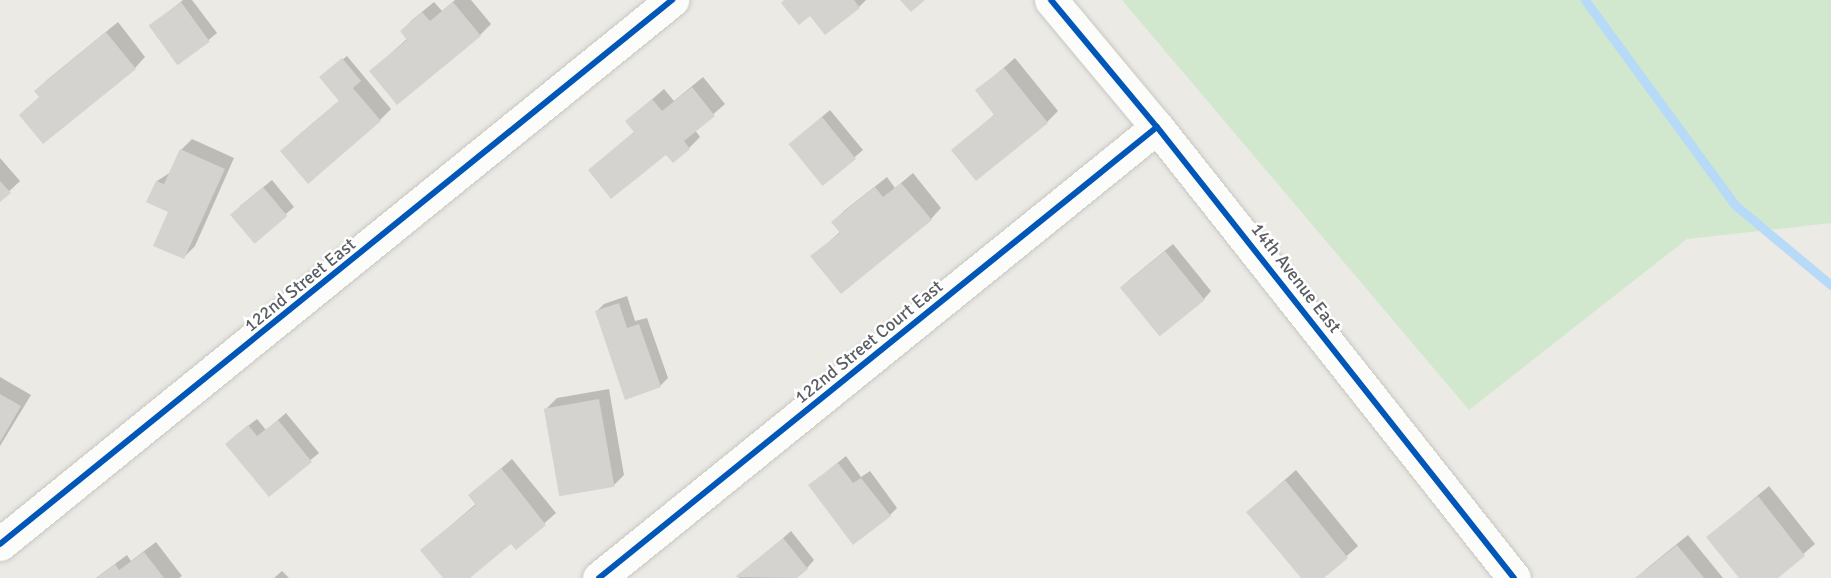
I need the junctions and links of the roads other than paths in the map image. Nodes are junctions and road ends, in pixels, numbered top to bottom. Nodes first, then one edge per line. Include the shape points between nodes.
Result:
1 (672, 0) edge
2 (1051, 0) edge
3 (1157, 127) junction
4 (0, 544) edge
5 (599, 578) edge
6 (1514, 578) edge

1 - 4 street, 122nd Street East
2 - 3 street, 14th Avenue East
3 - 5 street, 122nd Street Court East
3 - 6 street, 14th Avenue East

